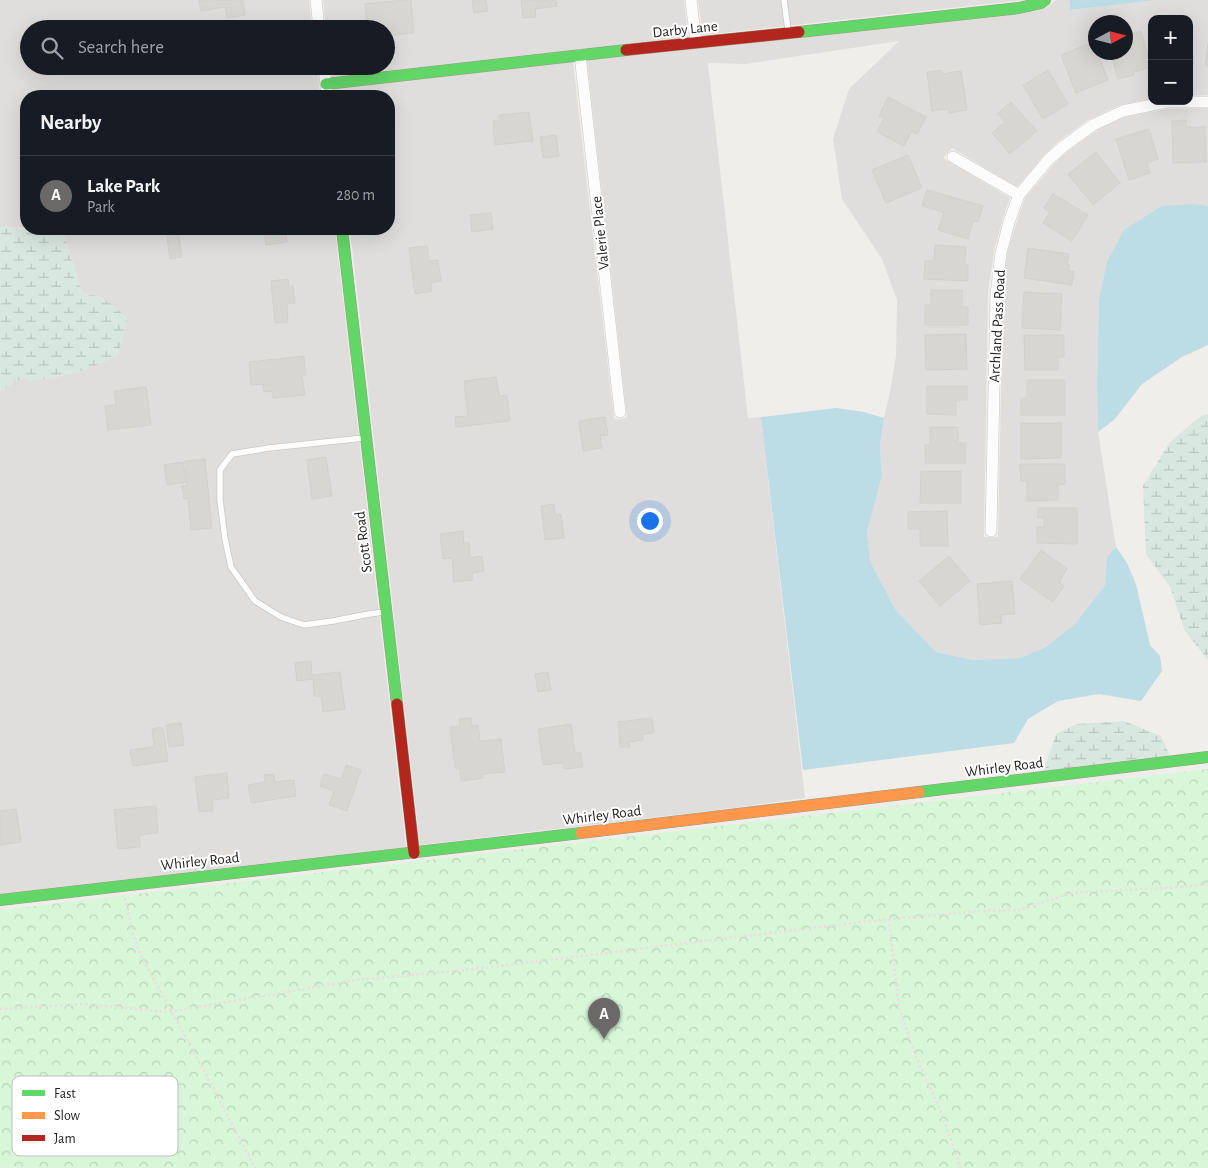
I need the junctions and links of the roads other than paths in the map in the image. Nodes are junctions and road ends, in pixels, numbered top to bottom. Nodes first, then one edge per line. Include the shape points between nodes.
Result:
1 (316, 0) edge
2 (691, 0) edge
3 (784, 0) edge
4 (1046, 0) edge
5 (318, 20) edge
6 (788, 32) junction
7 (696, 42) junction
8 (580, 55) junction
9 (325, 75) edge
10 (326, 84) junction
11 (326, 90) edge
12 (1208, 102) edge
13 (953, 157) dead end
14 (1019, 195) junction
15 (343, 235) edge
16 (620, 412) dead end
17 (366, 438) junction
18 (991, 531) dead end
19 (386, 612) junction
20 (1208, 757) edge
21 (414, 853) junction
22 (0, 900) edge

1 - 5 street
2 - 7 street
3 - 6 lane
4 - 6 street, Darby Lane via 1019,8
6 - 7 street, Darby Lane
7 - 8 street, Darby Lane
8 - 10 street, Darby Lane
8 - 16 street, Valerie Place
9 - 10 street
10 - 11 street
12 - 14 street, Archland Pass Road via 1167,102 1123,111 1093,125 1049,159
13 - 14 street
14 - 18 street, Archland Pass Road via 1000,252 996,294
15 - 17 street, Scott Road
17 - 19 street, Scott Road
17 - 19 lane via 232,454 220,470 220,500 231,567 255,601 281,617 304,625
19 - 21 street, Scott Road
20 - 21 street, Whirley Road
21 - 22 street, Whirley Road

